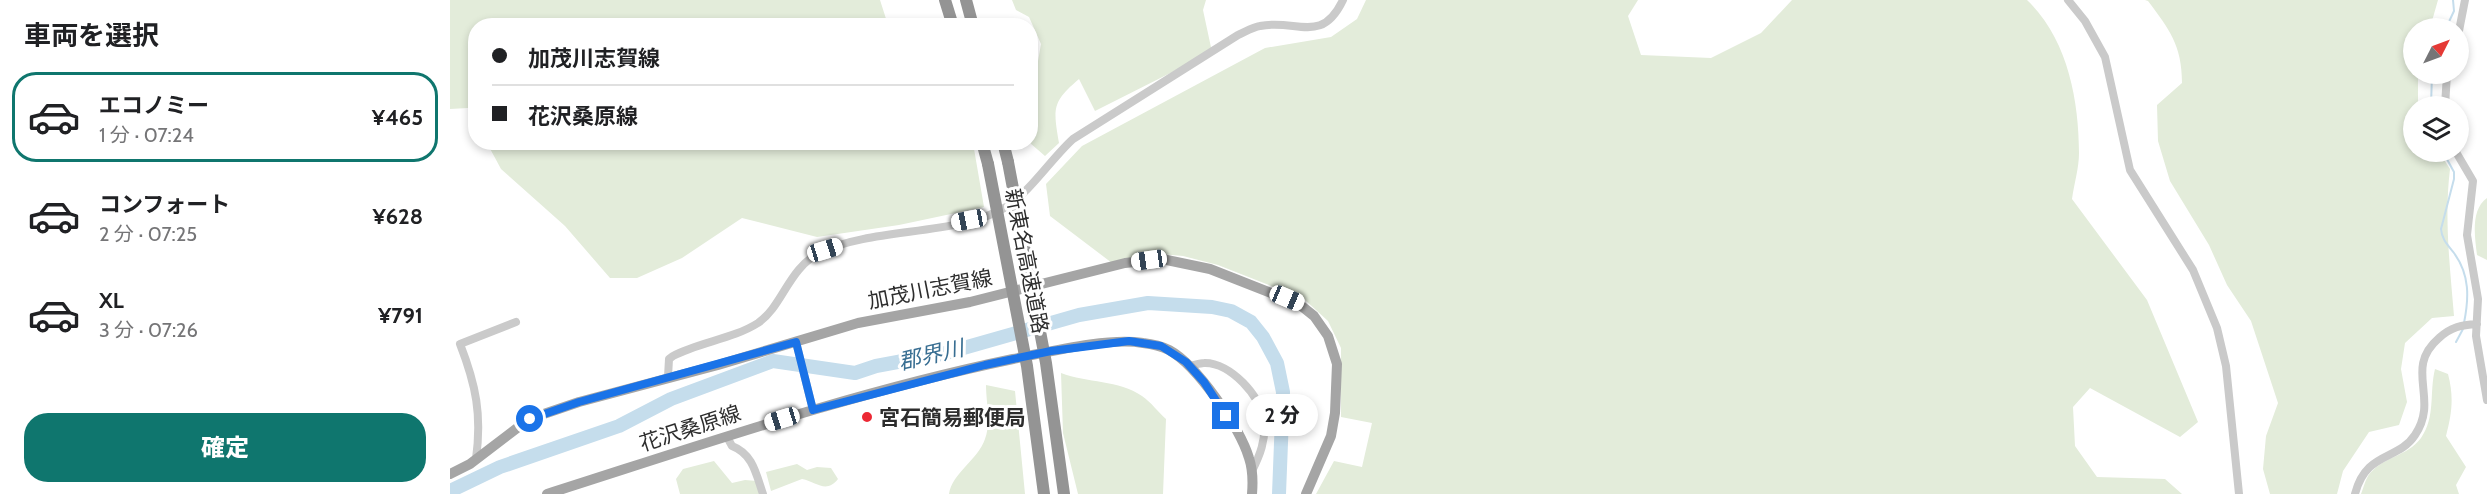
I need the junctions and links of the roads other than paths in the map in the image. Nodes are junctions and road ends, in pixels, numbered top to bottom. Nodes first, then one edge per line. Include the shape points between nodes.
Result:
1 (945, 0) edge
2 (966, 0) edge
3 (1343, 0) edge
4 (2068, 0) edge
5 (2465, 0) edge
6 (951, 18) edge
7 (971, 18) edge
8 (2463, 18) edge
9 (984, 150) edge
10 (1005, 150) edge
11 (2462, 162) edge
12 (516, 322) dead end
13 (2477, 324) junction
14 (798, 346) junction
15 (1190, 366) junction
16 (668, 377) junction
17 (2487, 400) edge
18 (812, 406) junction
19 (727, 437) junction
20 (476, 459) junction
21 (1252, 471) junction
22 (450, 474) edge
23 (547, 494) edge
24 (764, 494) edge
25 (1044, 494) edge
26 (1064, 494) edge
27 (1252, 494) edge
28 (1306, 494) edge
29 (2239, 494) edge
30 (2355, 494) edge

1 - 6 highway
2 - 7 highway
3 - 16 street via 1323,25 1310,29 1259,26 1238,35 1073,139 1024,193 996,213 849,243 815,255 787,283 770,312 758,323 673,356 669,359
4 - 29 street via 2105,57 2130,170 2193,270 2217,328 2226,366
5 - 8 street
9 - 25 highway, 新東名高速道路, bridge via 1027,366
10 - 26 highway, 新東名高速道路, bridge via 1046,363
11 - 13 street via 2473,181 2467,235 2478,299
12 - 20 street via 460,344 478,406
13 - 17 street
13 - 30 street via 2454,327 2425,353 2422,380 2427,407 2414,437 2370,465 2358,481
14 - 16 main road, 加茂川志賀線
14 - 18 street
14 - 28 main road, 加茂川志賀線 via 858,322 970,303 1125,263 1162,259 1197,265 1299,304 1314,316 1328,336 1337,364 1336,404 1330,436
15 - 18 main road, 花沢桑原線 via 1161,346 1129,341 1051,351
15 - 21 main road, 花沢桑原線 via 1239,434
15 - 21 street via 1205,363 1224,370 1241,380 1256,397 1265,422 1262,451
16 - 20 main road, 加茂川志賀線 via 530,419
18 - 19 main road, 花沢桑原線
19 - 23 main road, 花沢桑原線
19 - 24 street via 752,462
20 - 22 main road, 加茂川志賀線
21 - 27 main road, 花沢桑原線

